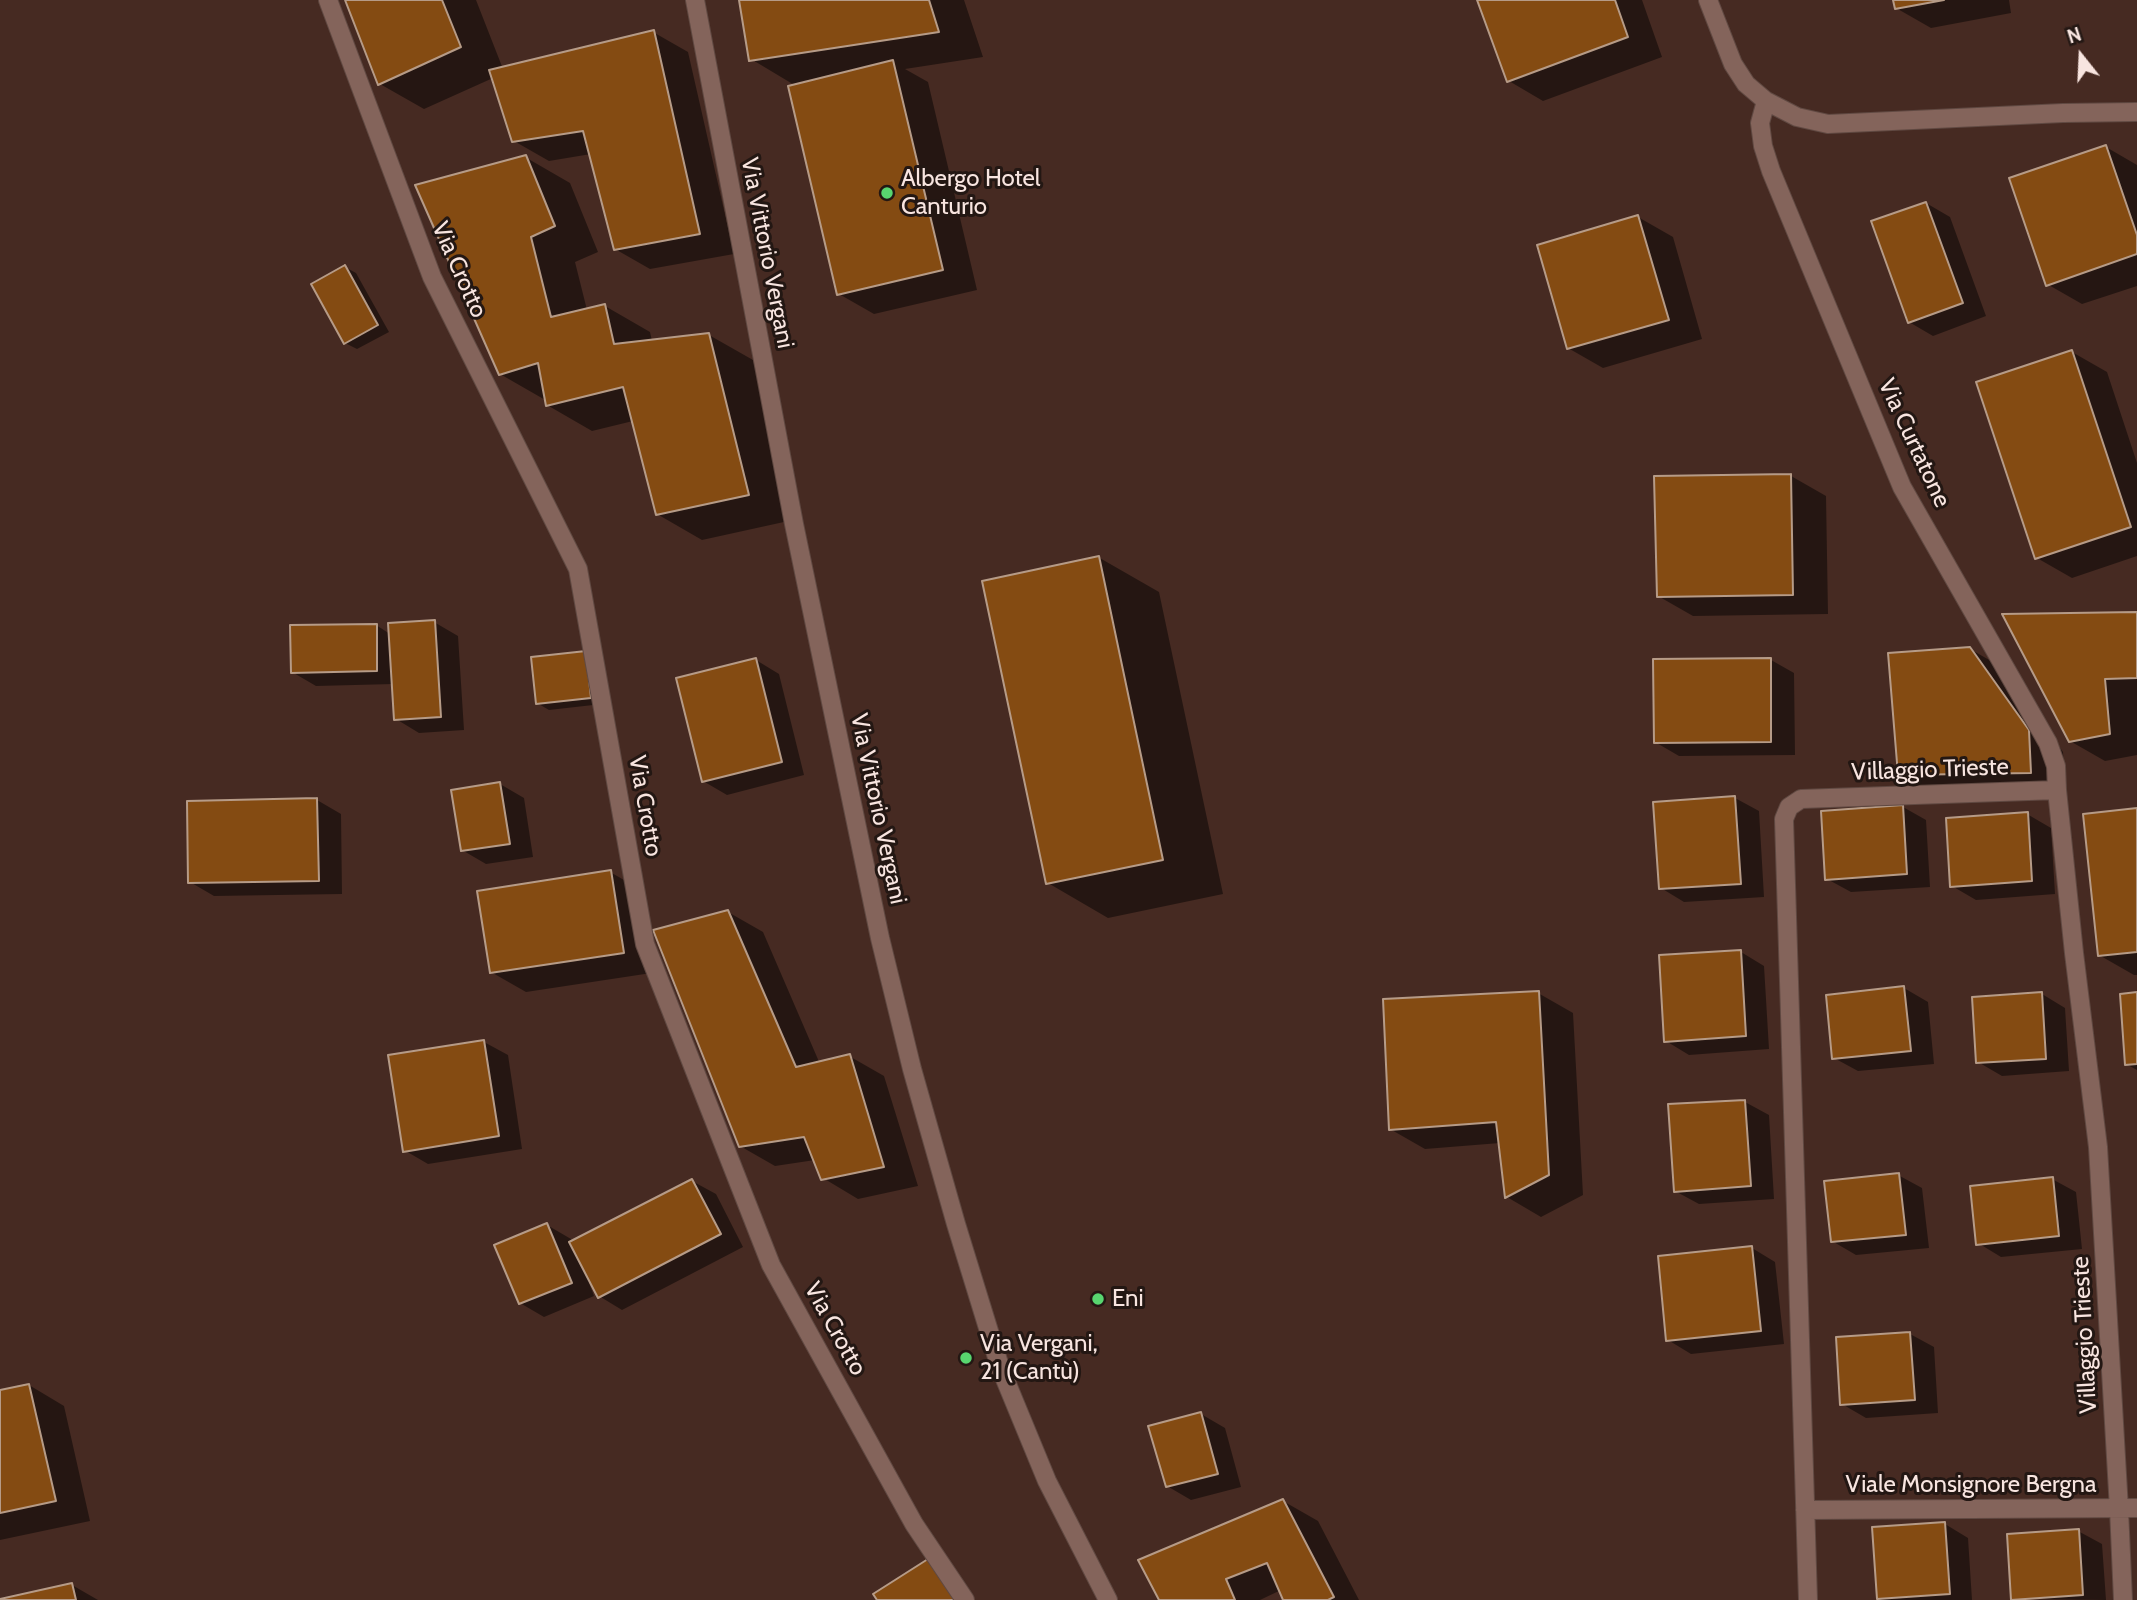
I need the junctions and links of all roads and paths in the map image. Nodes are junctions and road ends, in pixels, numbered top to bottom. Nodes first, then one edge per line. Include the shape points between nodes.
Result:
1 (328, 0) edge
2 (695, 0) edge
3 (1708, 0) edge
4 (1766, 101) junction
5 (2137, 112) edge
6 (2057, 790) junction
7 (2128, 1508) edge
8 (1805, 1510) junction
9 (965, 1600) edge
10 (1108, 1600) edge
11 (1808, 1600) edge
12 (2123, 1600) edge

1 - 9 street, Via Crotto via 432,277 578,569 645,944 771,1265 914,1524
2 - 10 street, Via Vittorio Vergani via 794,524 880,938 912,1069 1000,1367 1047,1481
3 - 4 street via 1733,64 1746,84
4 - 5 street via 1797,117 1828,124
4 - 6 street, Via Curtatone via 1760,123 1771,171 1902,487 2048,743 2056,766
6 - 7 street, Villaggio Trieste via 2098,1147
6 - 8 street, Villaggio Trieste via 1801,799 1790,807 1784,820
7 - 8 street, Viale Monsignore Bergna
7 - 12 street, Villaggio Trieste
8 - 11 street, Villaggio Trieste

